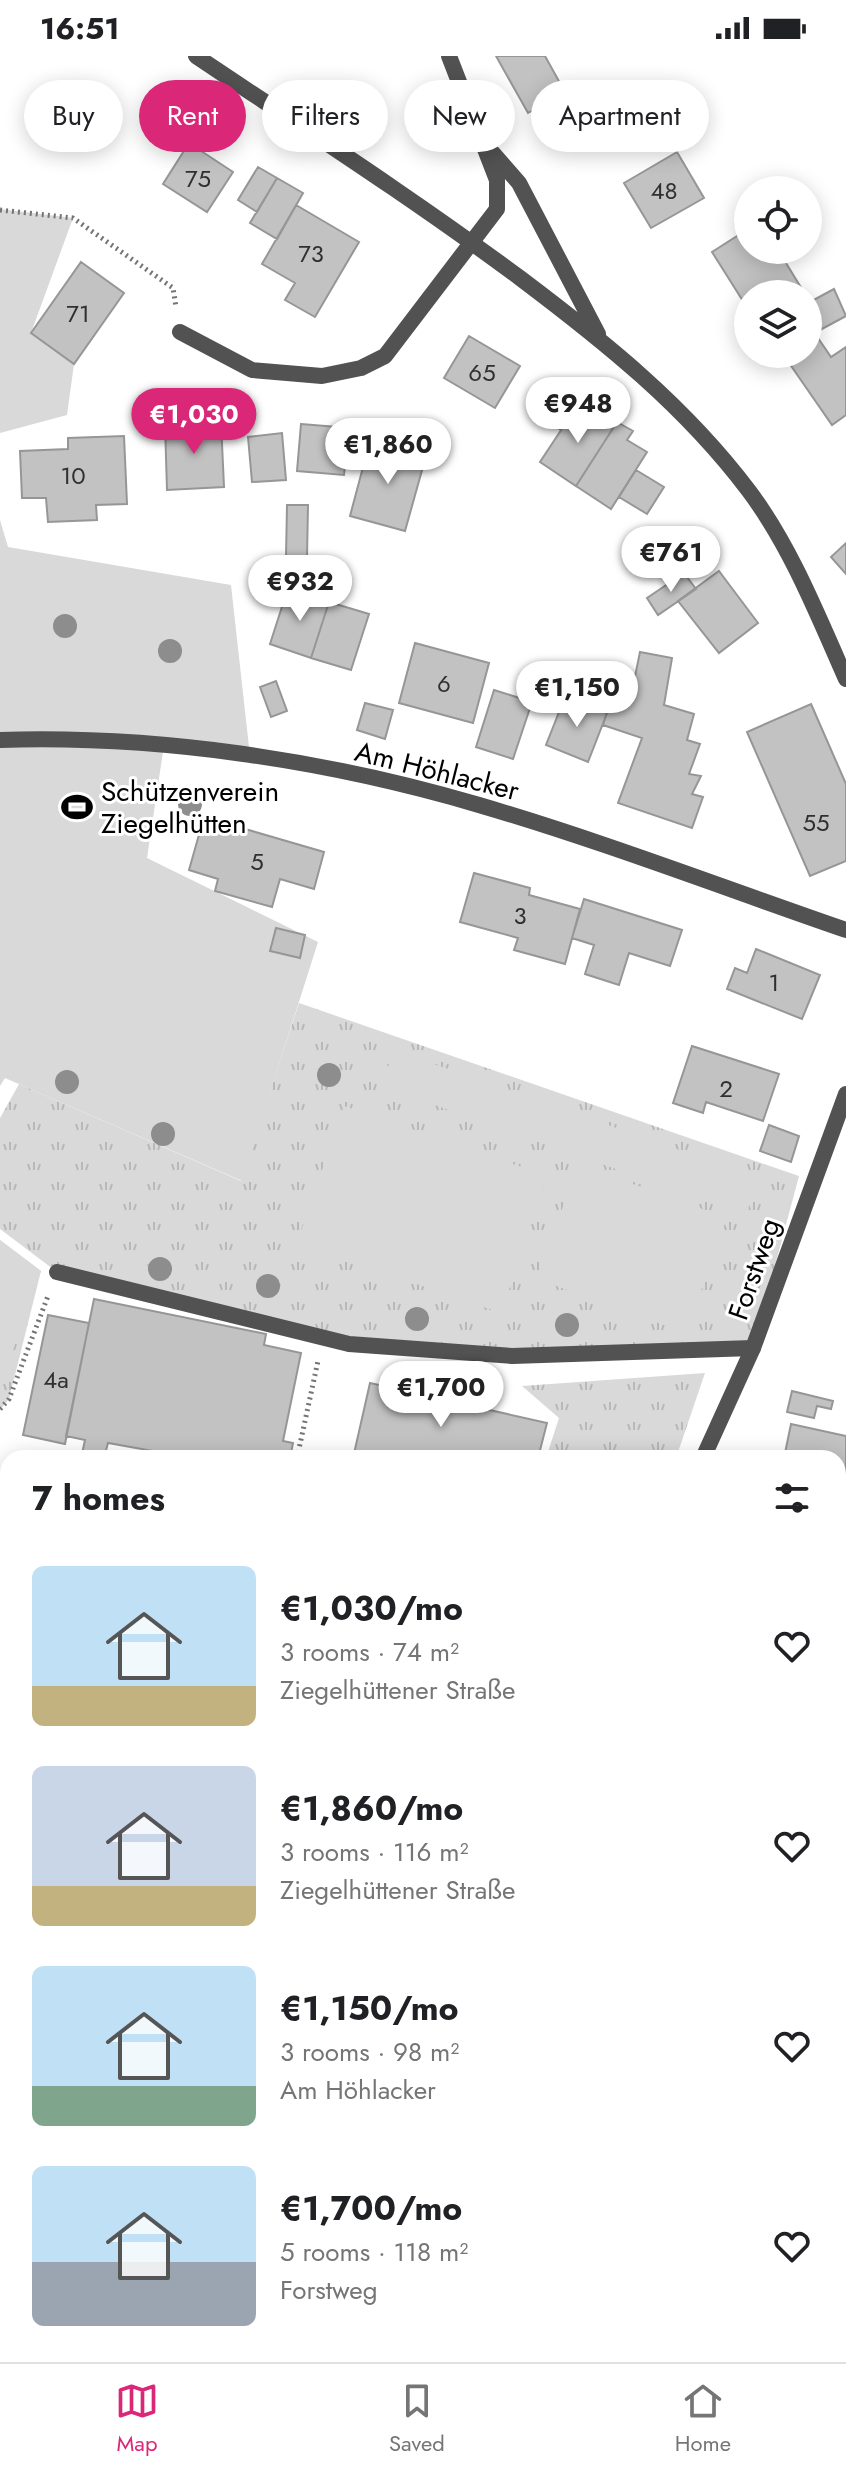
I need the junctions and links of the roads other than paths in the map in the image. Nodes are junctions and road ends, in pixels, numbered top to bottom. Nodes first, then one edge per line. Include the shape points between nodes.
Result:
1 (196, 56) edge
2 (449, 56) edge
3 (459, 80) edge
4 (487, 152) edge
5 (492, 152) edge
6 (473, 243) junction
7 (180, 332) road end
8 (600, 339) junction
9 (846, 679) edge
10 (0, 740) edge
11 (846, 930) edge
12 (846, 1094) edge
13 (57, 1272) road end
14 (753, 1348) junction
15 (707, 1450) edge

1 - 6 street
2 - 3 street
4 - 6 street via 497,180 497,209
5 - 8 street via 519,183
6 - 7 street via 385,356 361,368 322,376 252,370
6 - 8 street
8 - 9 street via 674,403 751,493 811,600
10 - 11 street, Am Höhlacker via 67,738 164,745 296,763 478,805
12 - 14 street, Forstweg
13 - 14 street via 349,1344 512,1356
14 - 15 street, Forstweg

